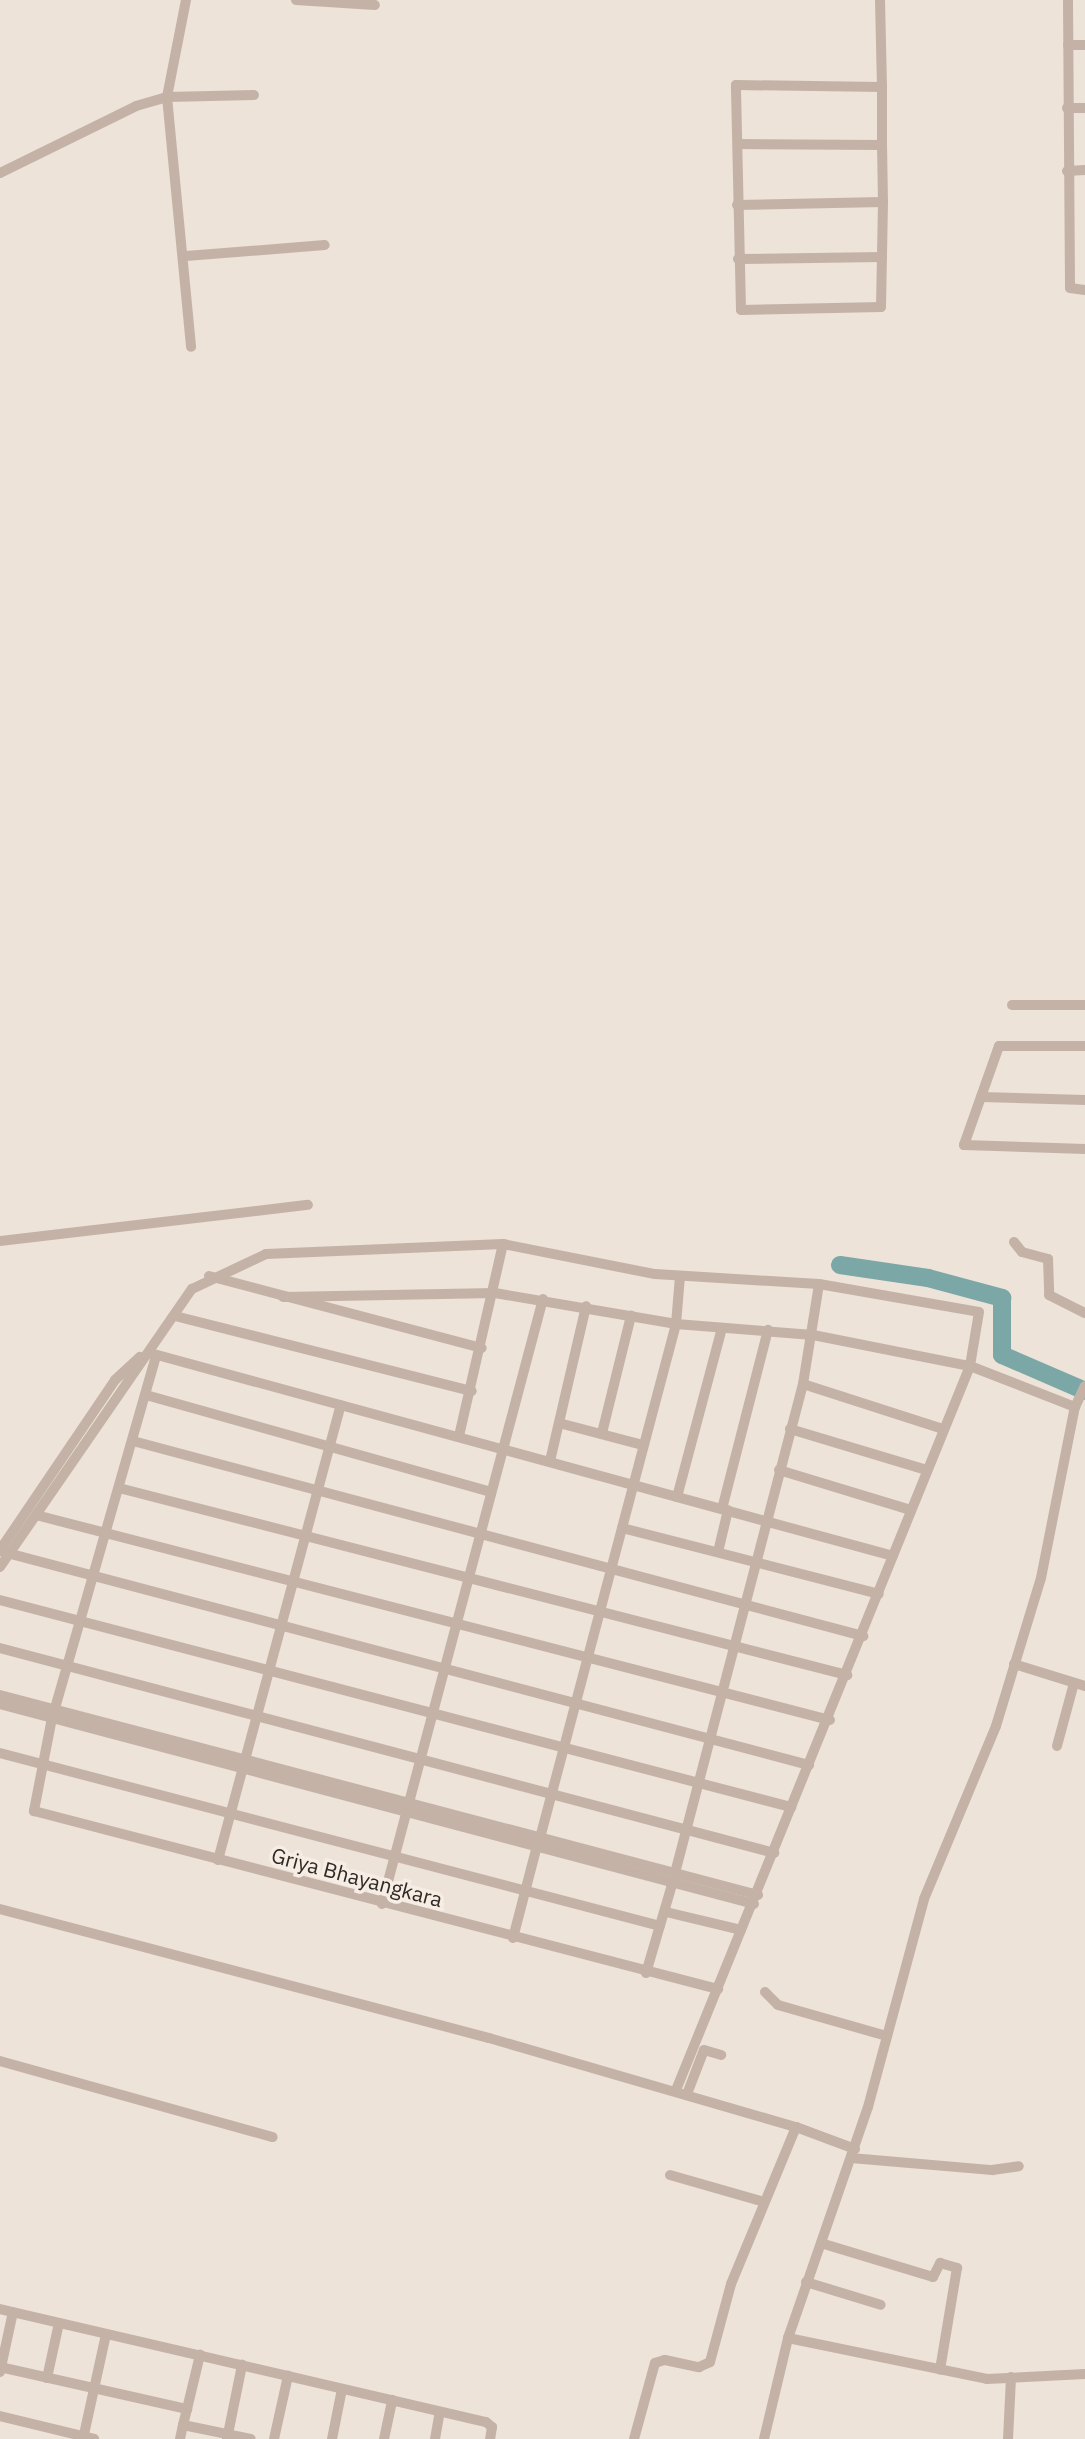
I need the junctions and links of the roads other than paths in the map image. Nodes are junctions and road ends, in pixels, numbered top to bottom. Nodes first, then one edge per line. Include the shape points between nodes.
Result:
1 (186, 0) edge
2 (296, 0) edge
3 (880, 0) edge
4 (1068, 0) edge
5 (374, 5) dead end
6 (1068, 45) junction
7 (1085, 45) edge
8 (882, 88) junction
9 (254, 95) dead end
10 (167, 97) junction
11 (1067, 108) junction
12 (1085, 108) edge
13 (738, 144) junction
14 (882, 145) junction
15 (1067, 170) junction
16 (1085, 170) edge
17 (0, 173) edge
18 (883, 202) junction
19 (737, 205) junction
20 (325, 245) dead end
21 (186, 256) junction
22 (882, 257) junction
23 (738, 259) junction
24 (1085, 290) edge
25 (191, 347) dead end
26 (1012, 1005) dead end
27 (1085, 1005) edge
28 (1085, 1046) edge
29 (981, 1097) junction
30 (1085, 1100) edge
31 (1085, 1149) edge
32 (308, 1205) dead end
33 (0, 1241) edge
34 (1014, 1242) dead end
35 (503, 1244) junction
36 (209, 1276) junction
37 (680, 1276) junction
38 (818, 1284) junction
39 (495, 1293) junction
40 (283, 1297) junction
41 (543, 1299) junction
42 (586, 1306) junction
43 (1085, 1313) edge
44 (631, 1315) junction
45 (174, 1316) junction
46 (676, 1324) junction
47 (722, 1328) junction
48 (768, 1330) junction
49 (813, 1335) junction
50 (482, 1348) junction
51 (150, 1352) junction
52 (970, 1366) junction
53 (803, 1384) junction
54 (1083, 1390) edge
55 (472, 1391) junction
56 (146, 1395) junction
57 (341, 1405) junction
58 (1075, 1407) junction
59 (559, 1423) junction
60 (790, 1429) junction
61 (943, 1429) junction
62 (601, 1433) junction
63 (459, 1436) junction
64 (133, 1441) junction
65 (643, 1445) junction
66 (328, 1448) junction
67 (504, 1448) junction
68 (550, 1461) junction
69 (779, 1470) junction
70 (927, 1470) junction
71 (634, 1485) junction
72 (119, 1488) junction
73 (317, 1491) junction
74 (491, 1492) junction
75 (677, 1497) junction
76 (725, 1510) junction
77 (911, 1510) junction
78 (36, 1515) junction
79 (767, 1521) junction
80 (622, 1528) junction
81 (481, 1532) junction
82 (109, 1533) junction
83 (304, 1537) junction
84 (3, 1552) edge
85 (718, 1552) junction
86 (893, 1556) junction
87 (756, 1563) junction
88 (0, 1567) edge
89 (612, 1568) junction
90 (95, 1577) junction
91 (467, 1578) junction
92 (291, 1582) junction
93 (879, 1594) junction
94 (0, 1600) edge
95 (746, 1602) junction
96 (601, 1612) junction
97 (79, 1622) junction
98 (457, 1622) junction
99 (280, 1627) junction
100 (863, 1636) junction
101 (0, 1648) edge
102 (734, 1648) junction
103 (587, 1660) junction
104 (1014, 1664) junction
105 (66, 1668) junction
106 (444, 1668) junction
107 (267, 1672) junction
108 (847, 1675) junction
109 (1080, 1684) edge
110 (721, 1694) junction
111 (0, 1695) edge
112 (575, 1703) junction
113 (0, 1704) edge
114 (54, 1713) junction
115 (429, 1714) junction
116 (255, 1718) junction
117 (830, 1720) junction
118 (707, 1738) junction
119 (1057, 1746) dead end
120 (563, 1749) junction
121 (0, 1753) edge
122 (418, 1760) junction
123 (40, 1765) junction
124 (243, 1765) junction
125 (809, 1765) junction
126 (695, 1784) junction
127 (552, 1795) junction
128 (405, 1807) junction
129 (792, 1807) junction
130 (230, 1815) junction
131 (682, 1831) junction
132 (538, 1842) junction
133 (774, 1853) junction
134 (393, 1858) junction
135 (218, 1860) junction
136 (674, 1877) junction
137 (525, 1892) junction
138 (756, 1900) junction
139 (382, 1904) junction
140 (0, 1909) edge
141 (666, 1912) junction
142 (660, 1926) junction
143 (741, 1930) junction
144 (513, 1938) junction
145 (646, 1973) junction
146 (718, 1989) junction
147 (765, 1992) dead end
148 (887, 2036) junction
149 (721, 2055) dead end
150 (0, 2061) edge
151 (681, 2092) junction
152 (796, 2127) junction
153 (273, 2137) dead end
154 (853, 2153) junction
155 (1019, 2165) dead end
156 (670, 2175) dead end
157 (764, 2202) junction
158 (824, 2244) junction
159 (806, 2282) junction
160 (881, 2305) dead end
161 (0, 2309) edge
162 (13, 2312) junction
163 (59, 2323) junction
164 (106, 2334) junction
165 (788, 2339) junction
166 (200, 2356) junction
167 (242, 2365) junction
168 (0, 2369) edge
169 (940, 2370) junction
170 (1085, 2374) edge
171 (288, 2376) junction
172 (1011, 2377) junction
173 (47, 2378) junction
174 (94, 2389) junction
175 (342, 2389) junction
176 (392, 2400) junction
177 (187, 2409) junction
178 (440, 2412) junction
179 (0, 2416) edge
180 (183, 2425) junction
181 (228, 2437) edge
182 (87, 2438) edge
183 (180, 2439) edge
184 (251, 2439) edge
185 (274, 2439) edge
186 (332, 2439) edge
187 (384, 2439) edge
188 (435, 2439) edge
189 (491, 2439) edge
190 (634, 2439) edge
191 (764, 2439) edge
192 (1008, 2439) edge

1 - 10 street
2 - 5 street
3 - 8 street
4 - 6 street
6 - 7 street
6 - 11 street
8 - 13 street via 736,85
8 - 14 street
9 - 10 street
10 - 17 street via 104,119
10 - 21 street
11 - 12 street
11 - 15 street
13 - 14 street
13 - 19 street
14 - 18 street
15 - 16 street
15 - 24 street via 1070,288
18 - 19 street
18 - 22 street
19 - 23 street
20 - 21 street
21 - 25 street
22 - 23 street
22 - 23 street via 879,308 741,310
26 - 27 street
28 - 29 street via 999,1046
29 - 30 street
29 - 31 street via 967,1149
32 - 33 street
34 - 43 street via 1022,1252 1048,1259 1049,1295
35 - 36 street via 286,1250
35 - 37 street
35 - 39 street
36 - 40 street
36 - 45 street via 192,1289
37 - 38 street
37 - 46 street
38 - 49 street
38 - 52 street via 979,1312
39 - 40 street
39 - 41 street
39 - 50 street
40 - 50 street
41 - 42 street
41 - 67 street
42 - 44 street
42 - 59 street
44 - 46 street
44 - 62 street
45 - 51 street
45 - 55 street
46 - 47 street
46 - 65 street
47 - 48 street
47 - 75 street
48 - 49 street
48 - 76 street
49 - 52 street
49 - 53 street
50 - 55 street
51 - 56 street
51 - 57 street
51 - 78 street
51 - 84 street via 115,1380
52 - 58 street
52 - 61 street
53 - 60 street
53 - 61 street
54 - 58 street
55 - 63 street
56 - 64 street
56 - 66 street
57 - 63 street
57 - 66 street
58 - 104 street via 1041,1578
59 - 62 street
59 - 68 street
60 - 69 street
60 - 70 street
61 - 70 street
62 - 65 street
63 - 67 street
64 - 72 street
64 - 73 street
65 - 71 street
66 - 73 street
66 - 74 street
67 - 68 street
67 - 74 street
68 - 71 street
69 - 77 street
69 - 79 street
70 - 77 street
71 - 75 street
71 - 80 street
72 - 82 street
72 - 83 street
73 - 81 street
73 - 83 street
74 - 81 street
75 - 76 street
76 - 79 street
76 - 85 street
77 - 86 street
78 - 82 street
78 - 84 street
79 - 86 street
79 - 87 street
80 - 85 street
80 - 89 street
81 - 89 street
81 - 91 street
82 - 90 street
82 - 92 street
83 - 91 street
83 - 92 street
84 - 88 street
84 - 90 street
85 - 87 street
86 - 93 street
87 - 93 street
87 - 95 street
89 - 95 street
89 - 96 street
90 - 97 street
90 - 99 street
91 - 96 street
91 - 98 street
92 - 98 street
92 - 99 street
93 - 100 street
94 - 97 street
95 - 100 street
95 - 102 street
96 - 102 street
96 - 103 street
97 - 105 street
97 - 107 street
98 - 103 street
98 - 106 street
99 - 106 street
99 - 107 street
100 - 108 street
101 - 105 street
102 - 108 street
102 - 110 street
103 - 110 street
103 - 112 street
104 - 109 street
104 - 148 street via 996,1726 924,1899
105 - 114 street
105 - 116 street
106 - 112 street
106 - 115 street
107 - 115 street
107 - 116 street
108 - 117 street
109 - 119 street
110 - 117 street
110 - 118 street
111 - 114 street
112 - 118 street
112 - 120 street
113 - 114 street
114 - 123 street
114 - 124 street
115 - 120 street
115 - 122 street
116 - 122 street
116 - 124 street
117 - 125 street
118 - 125 street
118 - 126 street
120 - 126 street
120 - 127 street
121 - 123 street, Griya Bhayangkara
122 - 127 street
122 - 128 street
123 - 130 street, Griya Bhayangkara
123 - 135 street, Griya Bhayangkara via 31,1805 36,1812
124 - 128 street
124 - 130 street
125 - 129 street
126 - 129 street
126 - 131 street
127 - 131 street
127 - 132 street
128 - 132 street
128 - 134 street
129 - 133 street
130 - 134 street, Griya Bhayangkara
130 - 135 street
131 - 133 street
131 - 136 street
132 - 136 street
132 - 137 street
133 - 138 street
134 - 137 street, Griya Bhayangkara
134 - 139 street
135 - 139 street, Griya Bhayangkara
136 - 138 street
136 - 141 street
137 - 142 street, Griya Bhayangkara
137 - 144 street
138 - 143 street
139 - 144 street, Griya Bhayangkara
140 - 151 street
141 - 142 street
141 - 143 street
142 - 145 street
143 - 146 street
144 - 145 street, Griya Bhayangkara
145 - 146 street, Griya Bhayangkara
146 - 151 street
147 - 148 street via 778,2005
148 - 154 street
149 - 151 street via 704,2050
150 - 153 street
151 - 152 street
152 - 154 street
152 - 157 street
154 - 155 street via 992,2170
154 - 158 street
156 - 157 street
157 - 190 street via 731,2284 710,2362 699,2367 665,2360 655,2363
158 - 159 street
158 - 169 street via 933,2277 940,2263 957,2268
159 - 160 street
159 - 165 street
161 - 162 street
162 - 163 street
162 - 168 street
163 - 164 street
163 - 173 street
164 - 166 street
164 - 174 street
165 - 169 street
165 - 191 street
166 - 167 street
166 - 177 street
167 - 171 street
167 - 181 street
168 - 173 street
169 - 172 street via 988,2379
170 - 172 street
171 - 175 street
171 - 185 street
172 - 192 street
173 - 174 street
174 - 177 street
174 - 182 street
175 - 176 street
175 - 186 street
176 - 178 street
176 - 187 street
177 - 180 street
178 - 188 street
178 - 189 street via 490,2424
179 - 182 street
180 - 181 street
180 - 183 street
181 - 184 street

